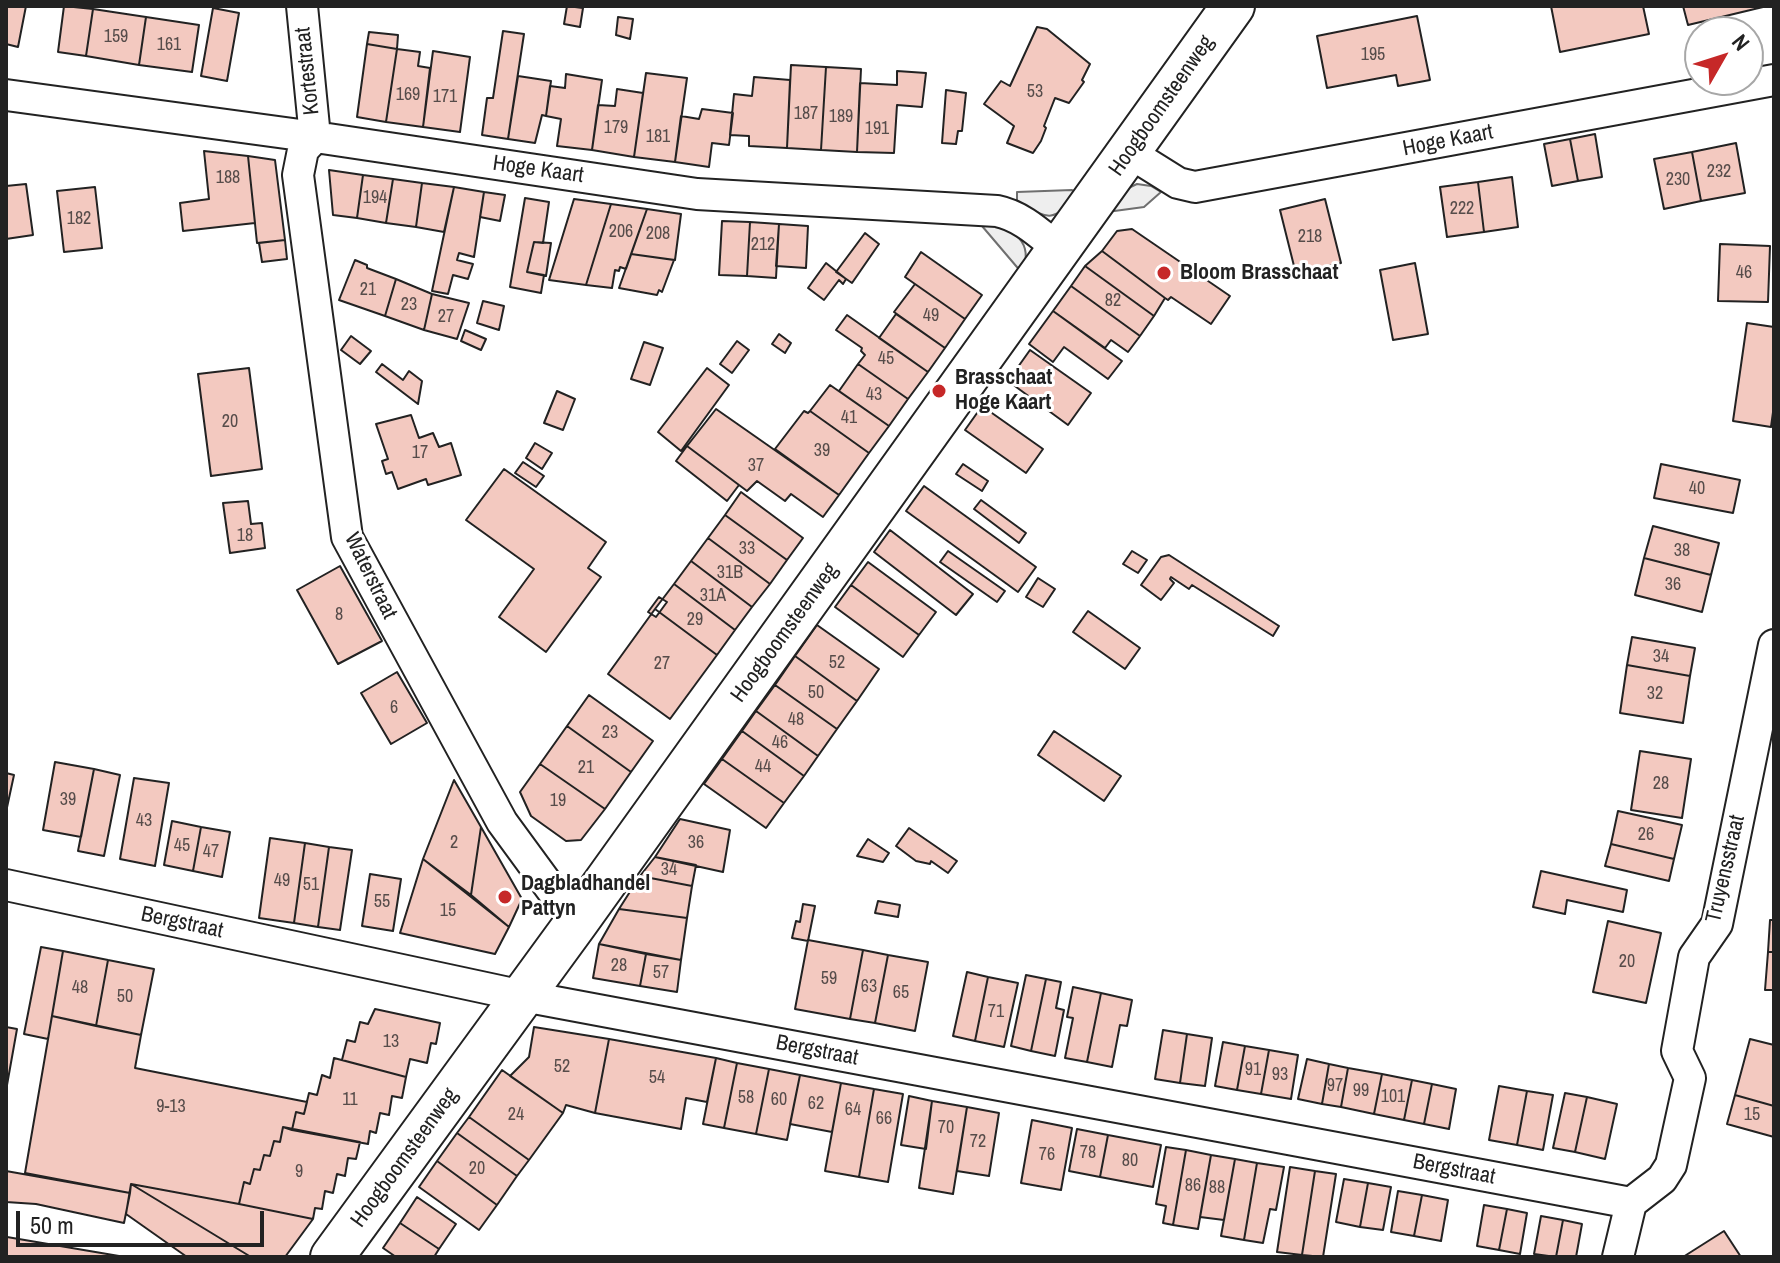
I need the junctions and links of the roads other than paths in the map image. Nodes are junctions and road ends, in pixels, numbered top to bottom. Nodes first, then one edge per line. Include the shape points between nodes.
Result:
1 (302, 6) edge
2 (1233, 6) edge
3 (1774, 80) edge
4 (6, 95) edge
5 (315, 137) junction
6 (1130, 153) junction
7 (1060, 250) junction
8 (1774, 645) edge
9 (6, 885) edge
10 (576, 923) junction
11 (523, 996) junction
12 (1631, 1203) junction
13 (332, 1257) edge
14 (1618, 1257) edge

1 - 5 street, Kortestraat
2 - 6 street, Hoogboomsteenweg
3 - 6 street, Hoge Kaart via 1195,187 1178,183
4 - 5 street, Hoge Kaart
5 - 7 street, Hoge Kaart via 697,194 997,211 1024,221
5 - 10 street, Waterstraat via 303,150 298,175 347,537 502,822
6 - 7 street, Hoogboomsteenweg
7 - 10 street, Hoogboomsteenweg
8 - 12 street, Truyensstraat via 1717,924 1694,957 1677,1051 1690,1078 1671,1165
9 - 11 street, Bergstraat
10 - 11 street, Hoogboomsteenweg
11 - 12 street, Bergstraat
11 - 13 street, Hoogboomsteenweg
12 - 14 street

